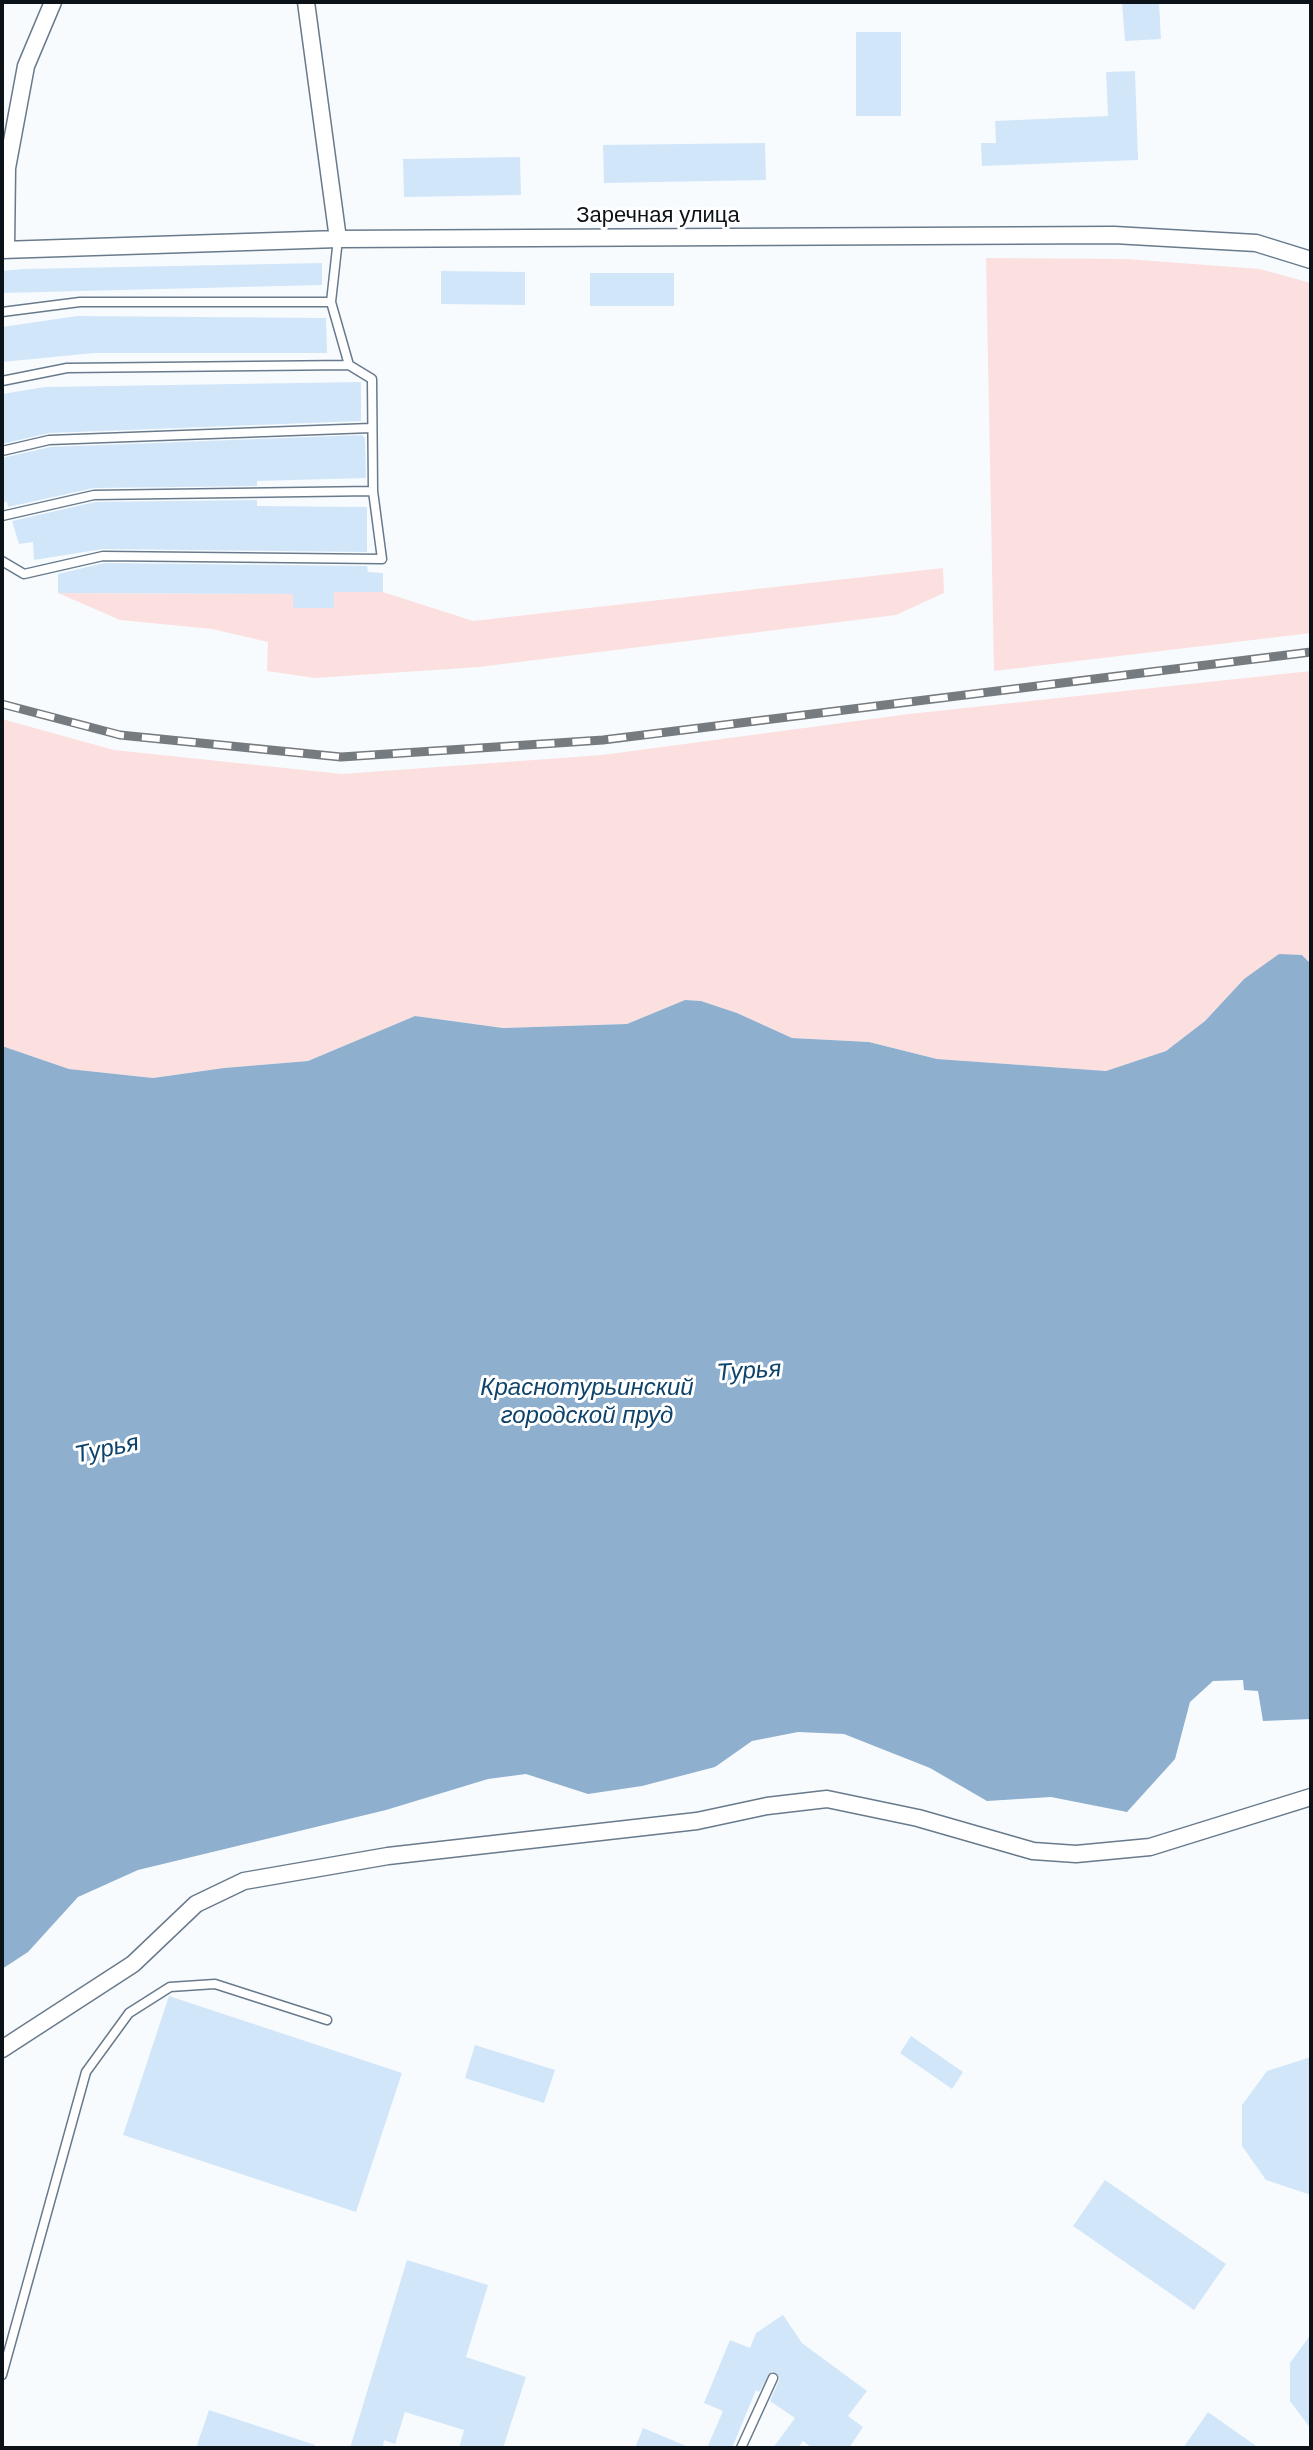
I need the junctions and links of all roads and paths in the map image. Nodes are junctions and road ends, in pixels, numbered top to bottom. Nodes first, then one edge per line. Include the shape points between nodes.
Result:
1 (53, 2) edge
2 (306, 2) edge
3 (338, 239) junction
4 (4, 250) edge
5 (1311, 260) edge
6 (331, 302) junction
7 (2, 312) edge
8 (349, 365) junction
9 (2, 381) edge
10 (371, 428) junction
11 (2, 451) edge
12 (373, 491) junction
13 (2, 516) edge
14 (2, 561) edge
15 (1311, 1797) edge
16 (327, 2020) dead end
17 (2, 2049) edge
18 (2, 2375) edge
19 (773, 2378) dead end
20 (741, 2448) edge

1 - 4 street via 26,66 7,168
2 - 3 street
3 - 4 street, Заречная улица
3 - 5 street, Заречная улица via 1114,235 1256,243
3 - 6 lane
6 - 7 lane via 80,302
6 - 8 lane
8 - 9 lane via 67,368
8 - 10 lane via 372,379
10 - 11 lane via 49,440
10 - 12 lane
12 - 13 lane via 94,495
12 - 14 lane via 382,559 103,556 24,574
15 - 17 street via 1150,1847 1076,1854 1033,1851 827,1799 697,1821 388,1856 244,1881 196,1904 133,1964
16 - 18 lane via 215,1984 170,1987 129,2013 86,2072
19 - 20 lane

